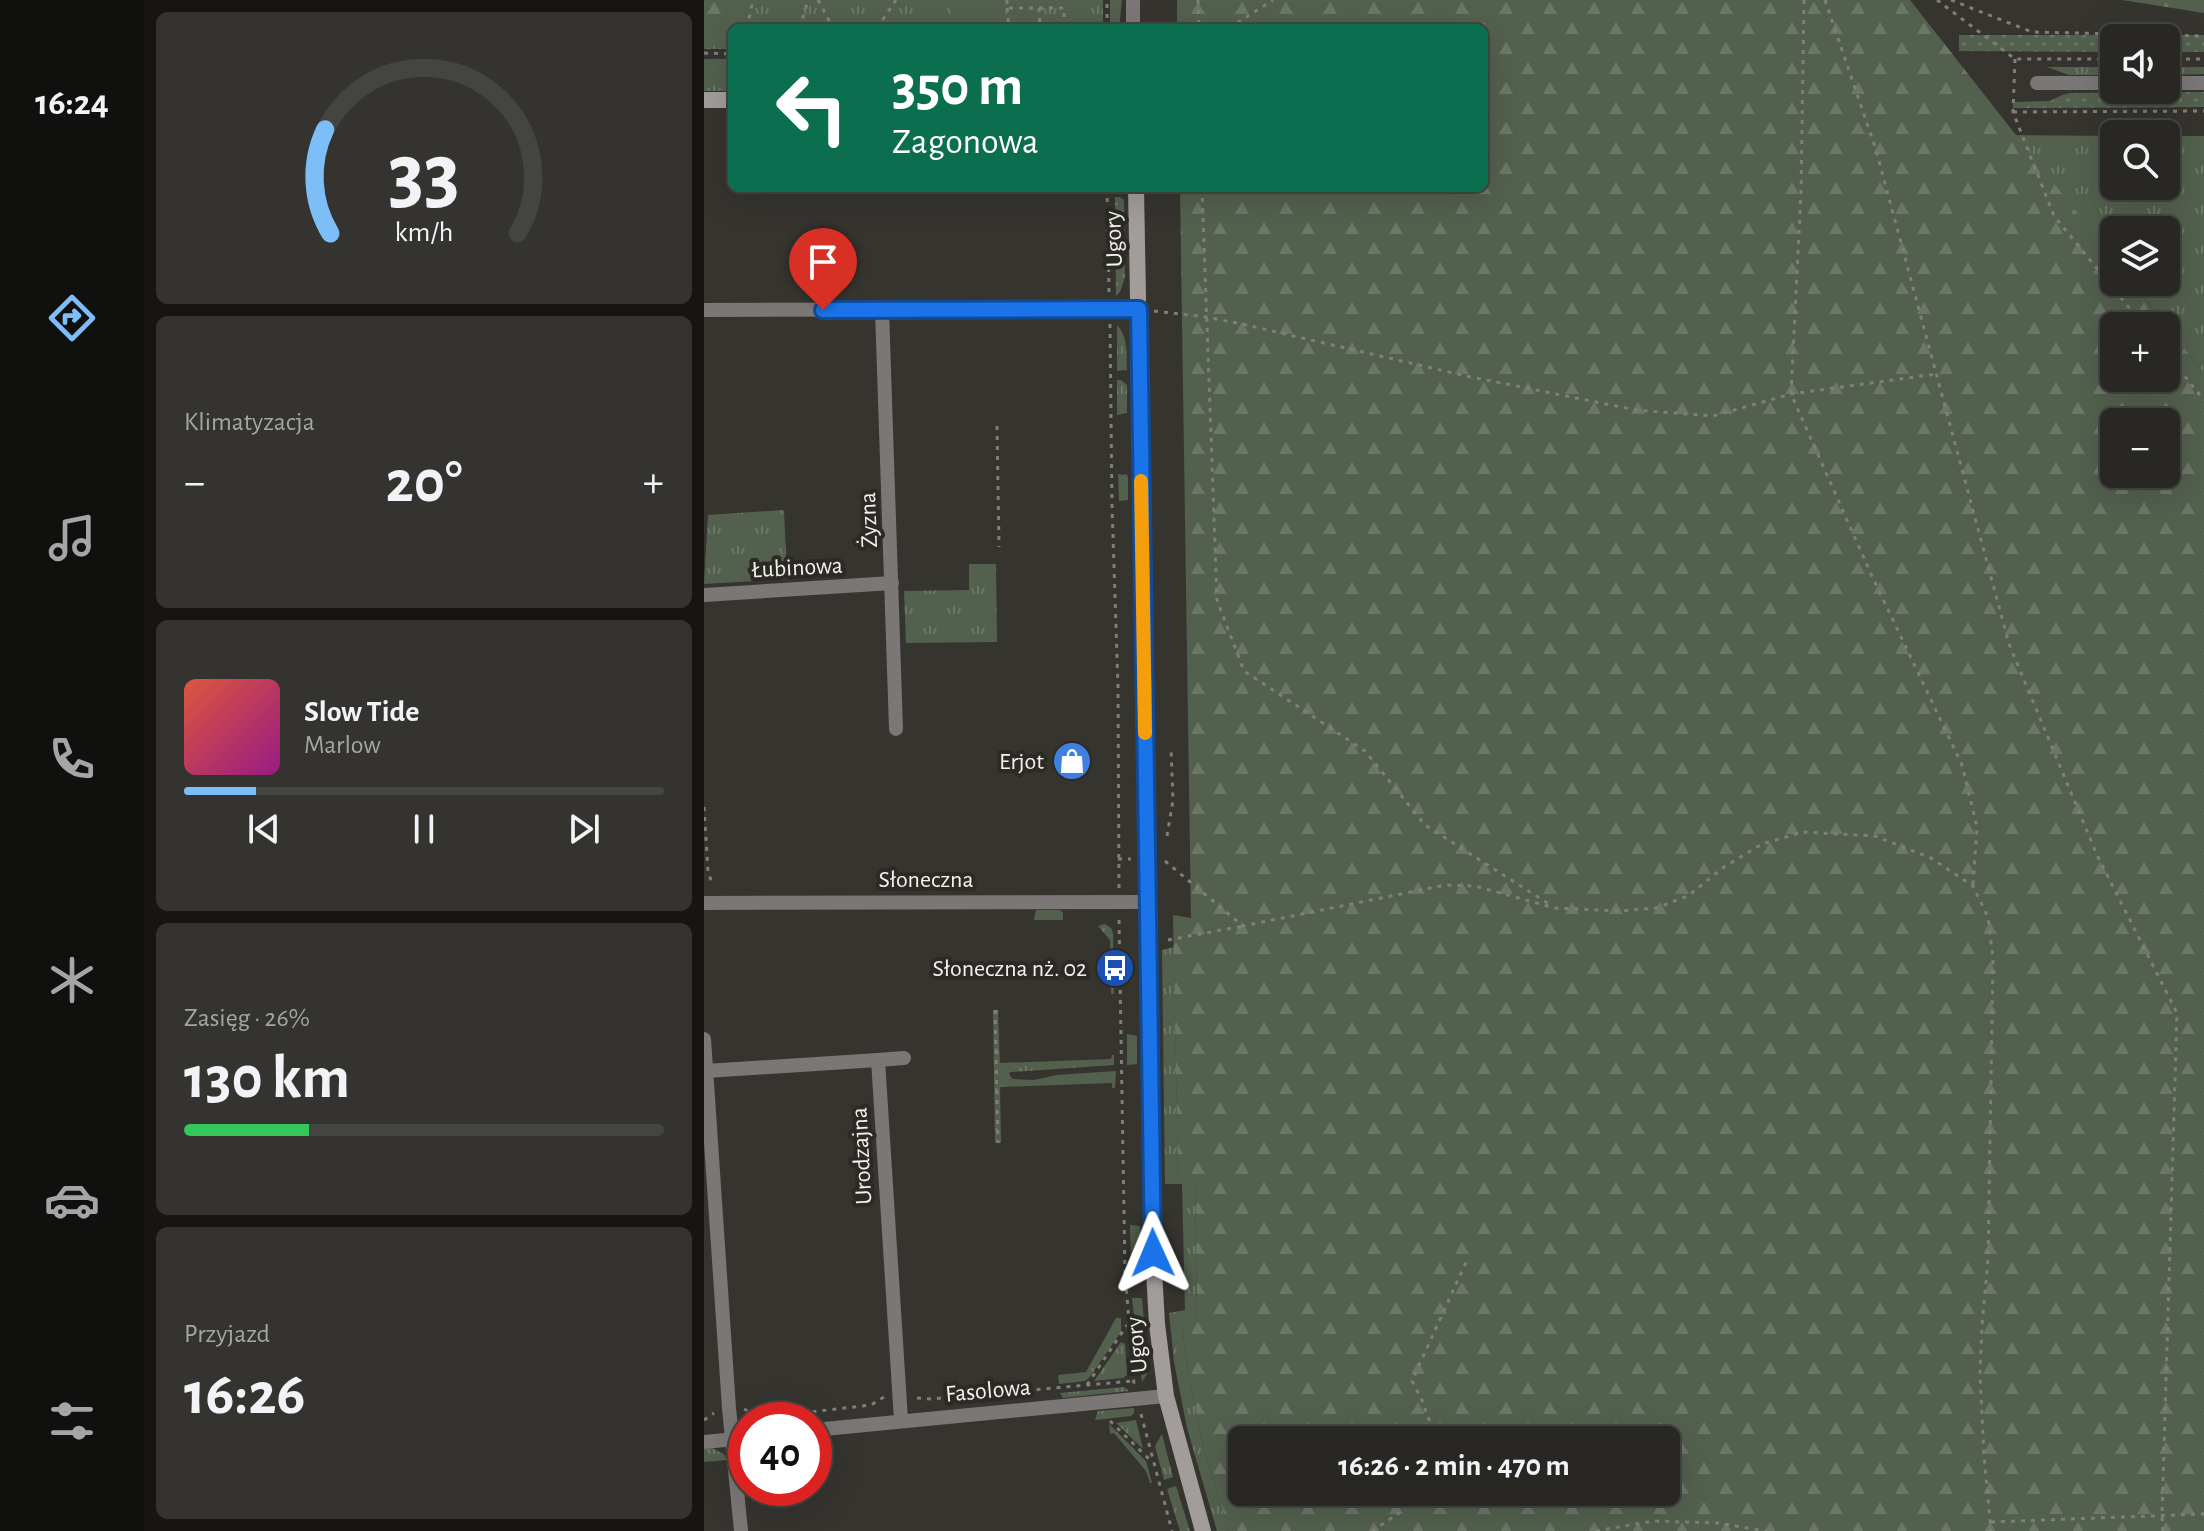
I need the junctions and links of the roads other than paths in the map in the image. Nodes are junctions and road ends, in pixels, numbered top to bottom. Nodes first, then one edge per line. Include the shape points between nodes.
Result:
1 (1133, 0) edge
2 (1133, 24) edge
3 (2037, 83) dead end
4 (2100, 83) edge
5 (2180, 83) edge
6 (2204, 83) edge
7 (704, 100) edge
8 (728, 100) edge
9 (1136, 192) edge
10 (1139, 309) junction
11 (704, 310) edge
12 (882, 310) junction
13 (892, 583) junction
14 (704, 595) edge
15 (896, 729) dead end
16 (1149, 902) junction
17 (704, 903) edge
18 (704, 1039) edge
19 (904, 1058) dead end
20 (878, 1060) junction
21 (706, 1071) junction
22 (1166, 1396) junction
23 (736, 1402) edge
24 (901, 1420) junction
25 (832, 1428) edge
26 (728, 1439) edge
27 (704, 1442) edge
28 (740, 1506) edge
29 (741, 1531) edge
30 (1203, 1531) edge

1 - 2 street
3 - 4 street
5 - 6 street
7 - 8 street
9 - 10 street, Ugory
10 - 12 street
10 - 16 street, Ugory
11 - 12 street
12 - 13 street, Żyzna
13 - 14 street, Łubinowa
13 - 15 street, Żyzna
16 - 17 street, Słoneczna
16 - 22 street, Ugory via 1153,1253
18 - 21 street
19 - 20 street
20 - 21 street
20 - 24 street, Urodzajna
21 - 23 street
22 - 24 street, Fasolowa
22 - 30 street, Ugory
24 - 25 street, Fasolowa
26 - 27 street
28 - 29 street

